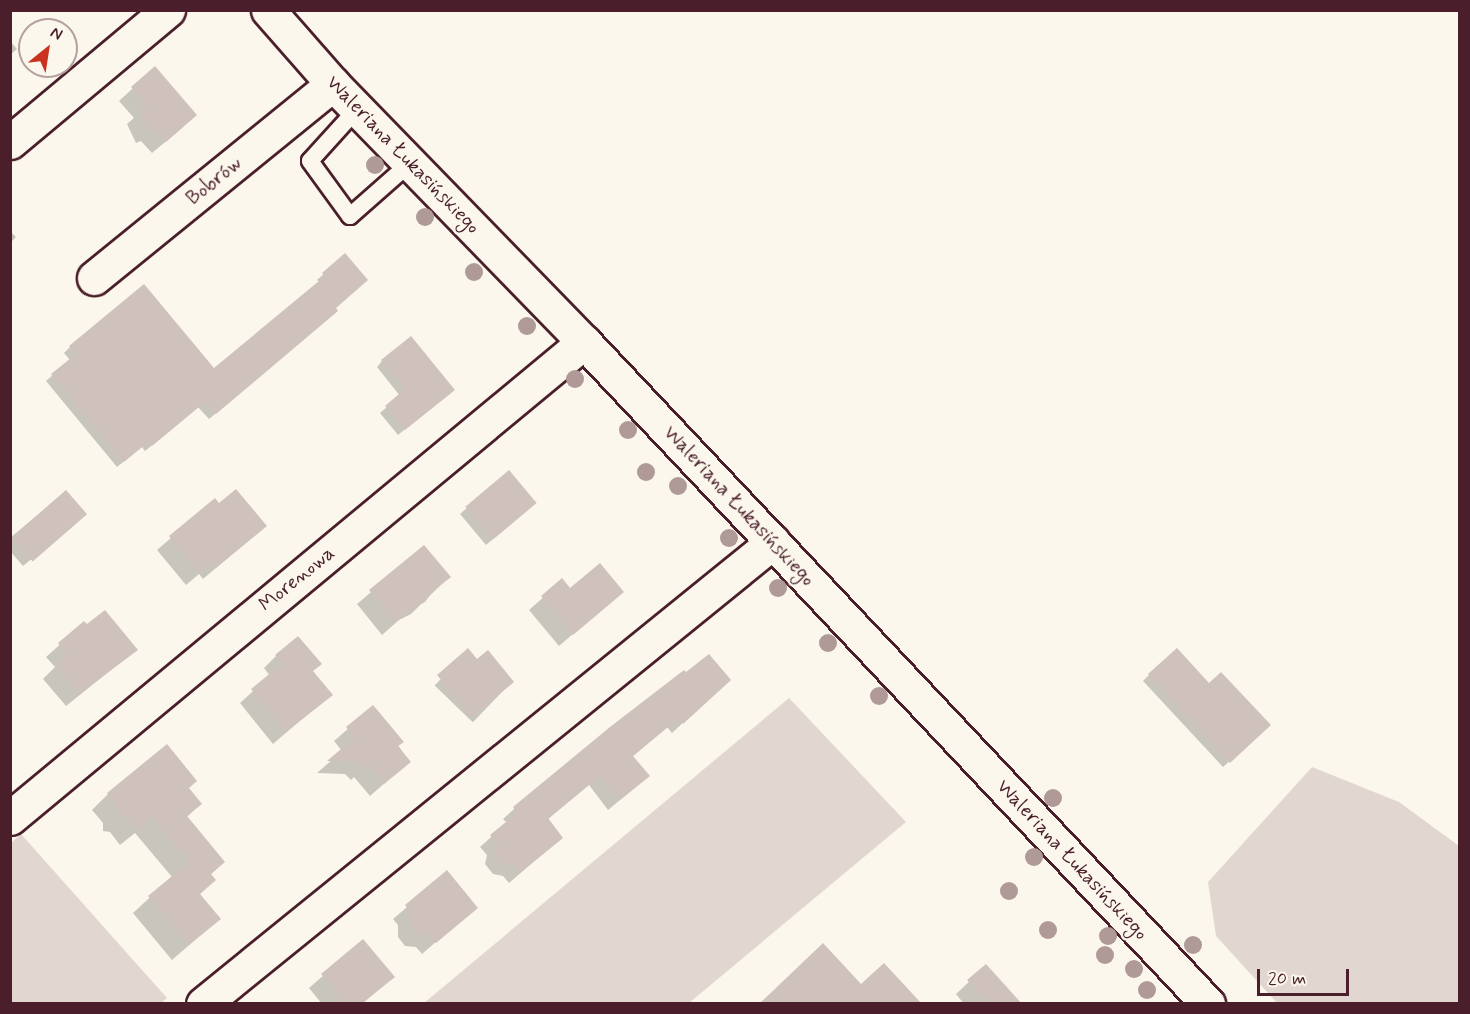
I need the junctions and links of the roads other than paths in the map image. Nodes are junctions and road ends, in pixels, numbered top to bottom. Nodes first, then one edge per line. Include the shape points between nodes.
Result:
1 (168, 10) edge
2 (268, 10) edge
3 (333, 84) junction
4 (357, 109) junction
5 (10, 142) edge
6 (409, 164) junction
7 (94, 278) dead end
8 (584, 342) junction
9 (773, 542) junction
10 (10, 818) edge
11 (203, 1004) edge
12 (1208, 1004) edge

1 - 5 street
2 - 3 street, Waleriana Łukasińskiego
3 - 4 street, Waleriana Łukasińskiego
3 - 7 street, Bobrów
4 - 6 street, Waleriana Łukasińskiego
4 - 6 lane via 310,161 350,216
6 - 8 street, Waleriana Łukasińskiego
8 - 9 street, Waleriana Łukasińskiego
8 - 10 street, Morenowa
9 - 11 street
9 - 12 street, Waleriana Łukasińskiego

